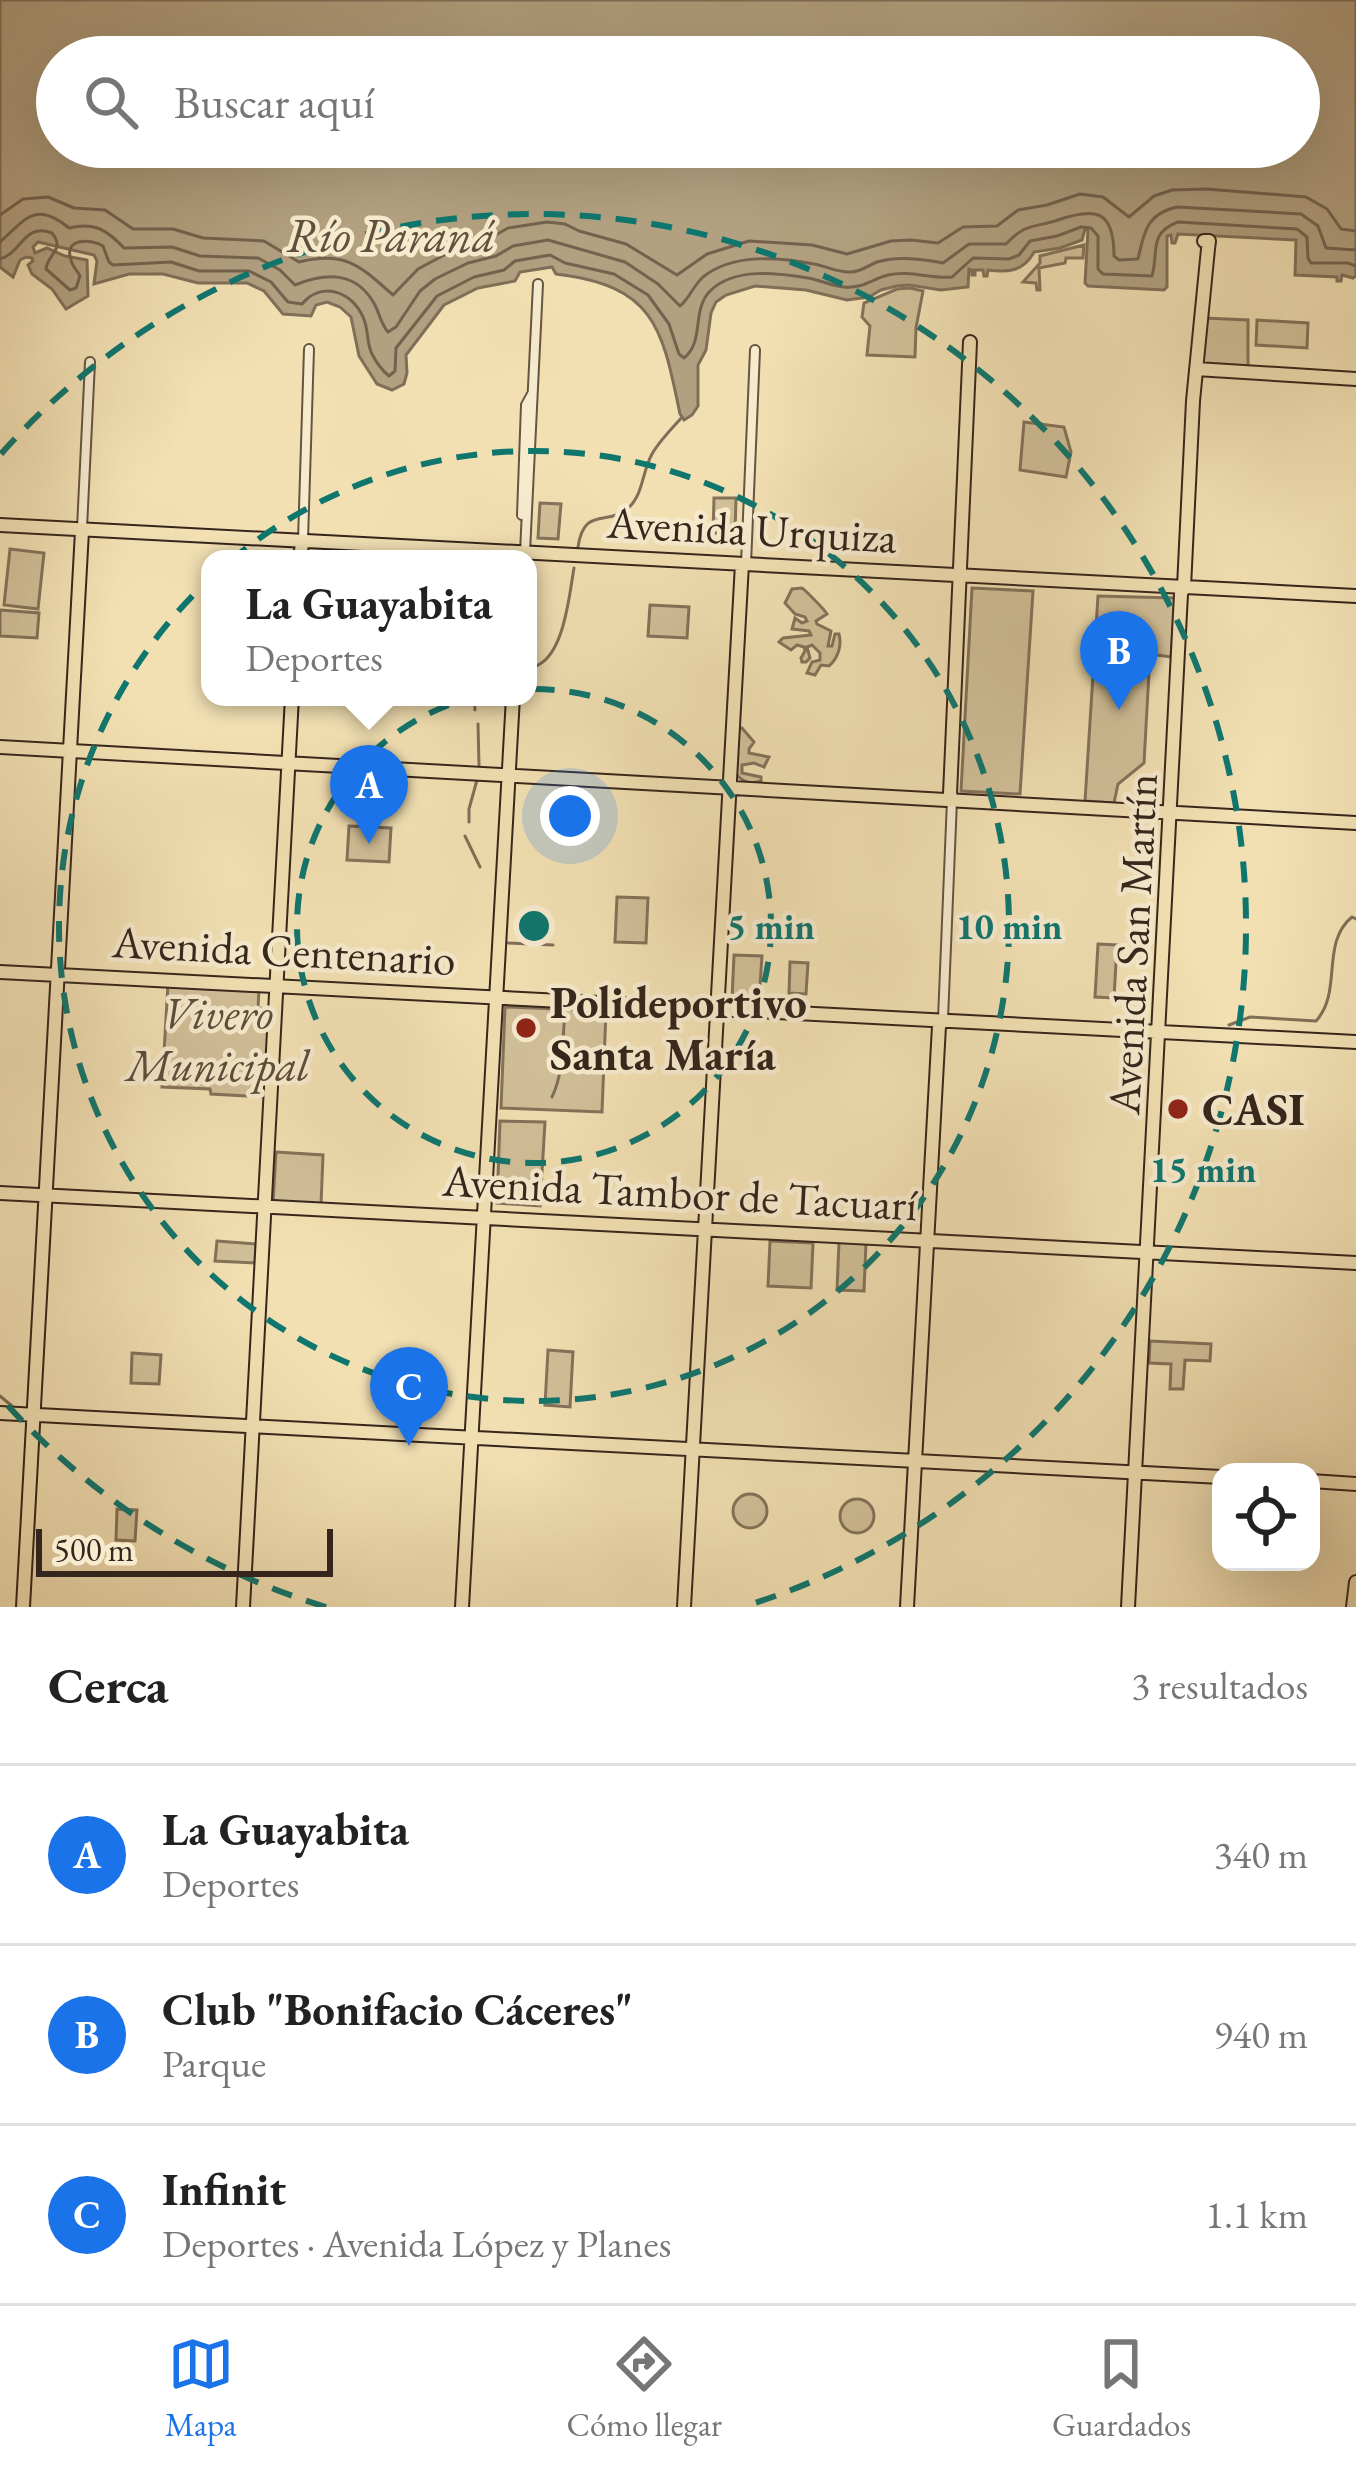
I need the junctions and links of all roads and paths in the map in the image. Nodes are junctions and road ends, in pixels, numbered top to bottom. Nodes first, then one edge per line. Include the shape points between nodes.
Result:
1 (538, 284) dead end
2 (970, 341) dead end
3 (309, 350) dead end
4 (753, 350) dead end
5 (90, 362) dead end
6 (1196, 369) junction
7 (1356, 379) edge
8 (0, 527) edge
9 (82, 531) junction
10 (291, 550) edge
11 (302, 550) edge
12 (522, 550) edge
13 (537, 558) edge
14 (744, 568) junction
15 (964, 579) junction
16 (1184, 592) junction
17 (1356, 600) edge
18 (294, 706) edge
19 (515, 706) edge
20 (0, 747) edge
21 (70, 750) junction
22 (291, 763) junction
23 (511, 775) junction
24 (732, 787) junction
25 (952, 799) junction
26 (1174, 810) junction
27 (1356, 821) edge
28 (0, 971) edge
29 (58, 974) junction
30 (279, 986) junction
31 (500, 997) junction
32 (719, 1009) junction
33 (943, 1021) junction
34 (1161, 1032) junction
35 (1356, 1042) edge
36 (0, 1193) edge
37 (46, 1195) junction
38 (267, 1207) junction
39 (487, 1218) junction
40 (707, 1230) junction
41 (930, 1241) junction
42 (1149, 1252) junction
43 (1356, 1263) edge
44 (0, 1413) edge
45 (34, 1415) junction
46 (256, 1426) junction
47 (475, 1437) junction
48 (695, 1449) junction
49 (918, 1461) junction
50 (1138, 1472) junction
51 (1212, 1476) edge
52 (1320, 1482) edge
53 (1356, 1484) edge
54 (1356, 1582) edge
55 (1353, 1604) edge
56 (23, 1607) edge
57 (246, 1607) edge
58 (465, 1607) edge
59 (687, 1607) edge
60 (910, 1607) edge
61 (1131, 1607) edge

1 - 12 street
2 - 15 main road
3 - 11 street
4 - 14 street
5 - 9 street
6 - 6 main road via 1202,331 1209,241 1201,241
6 - 7 main road
6 - 16 main road, Avenida San Martín
8 - 9 main road, Avenida Urquiza
9 - 10 main road, Avenida Urquiza
9 - 21 main road
13 - 14 main road, Avenida Urquiza
14 - 15 main road, Avenida Urquiza
14 - 24 main road
15 - 16 main road, Avenida Urquiza
15 - 25 main road
16 - 17 main road, Avenida Urquiza
16 - 26 main road, Avenida San Martín
18 - 22 main road
19 - 23 main road
20 - 21 main road
21 - 22 main road
21 - 29 main road
22 - 23 main road
22 - 30 main road
23 - 24 main road
23 - 31 main road
24 - 25 main road
24 - 32 main road
25 - 26 main road
25 - 33 street
26 - 27 main road
26 - 34 main road, Avenida San Martín
28 - 29 main road, Avenida Centenario
29 - 30 main road, Avenida Centenario
29 - 37 main road
30 - 31 main road, Avenida Centenario
30 - 38 main road
31 - 32 main road, Avenida Centenario
31 - 39 main road
32 - 33 main road, Avenida Centenario
32 - 40 main road
33 - 34 main road, Avenida Centenario
33 - 41 main road
34 - 35 main road, Avenida Centenario
34 - 42 main road, Avenida San Martín
36 - 37 main road, Avenida Tambor de Tacuarí
37 - 38 main road, Avenida Tambor de Tacuarí
37 - 45 main road
38 - 39 main road, Avenida Tambor de Tacuarí
38 - 46 main road
39 - 40 main road, Avenida Tambor de Tacuarí
39 - 47 main road
40 - 41 main road, Avenida Tambor de Tacuarí
40 - 48 main road
41 - 42 main road, Avenida Tambor de Tacuarí
41 - 49 main road
42 - 43 main road, Avenida Tambor de Tacuarí
42 - 50 main road, Avenida San Martín
44 - 45 main road
45 - 46 main road
45 - 56 main road
46 - 47 main road
46 - 57 main road
47 - 48 main road
47 - 58 main road
48 - 49 main road
48 - 59 main road
49 - 50 main road
49 - 60 main road
50 - 51 main road
50 - 61 main road, Avenida San Martín
52 - 53 main road
54 - 55 main road

